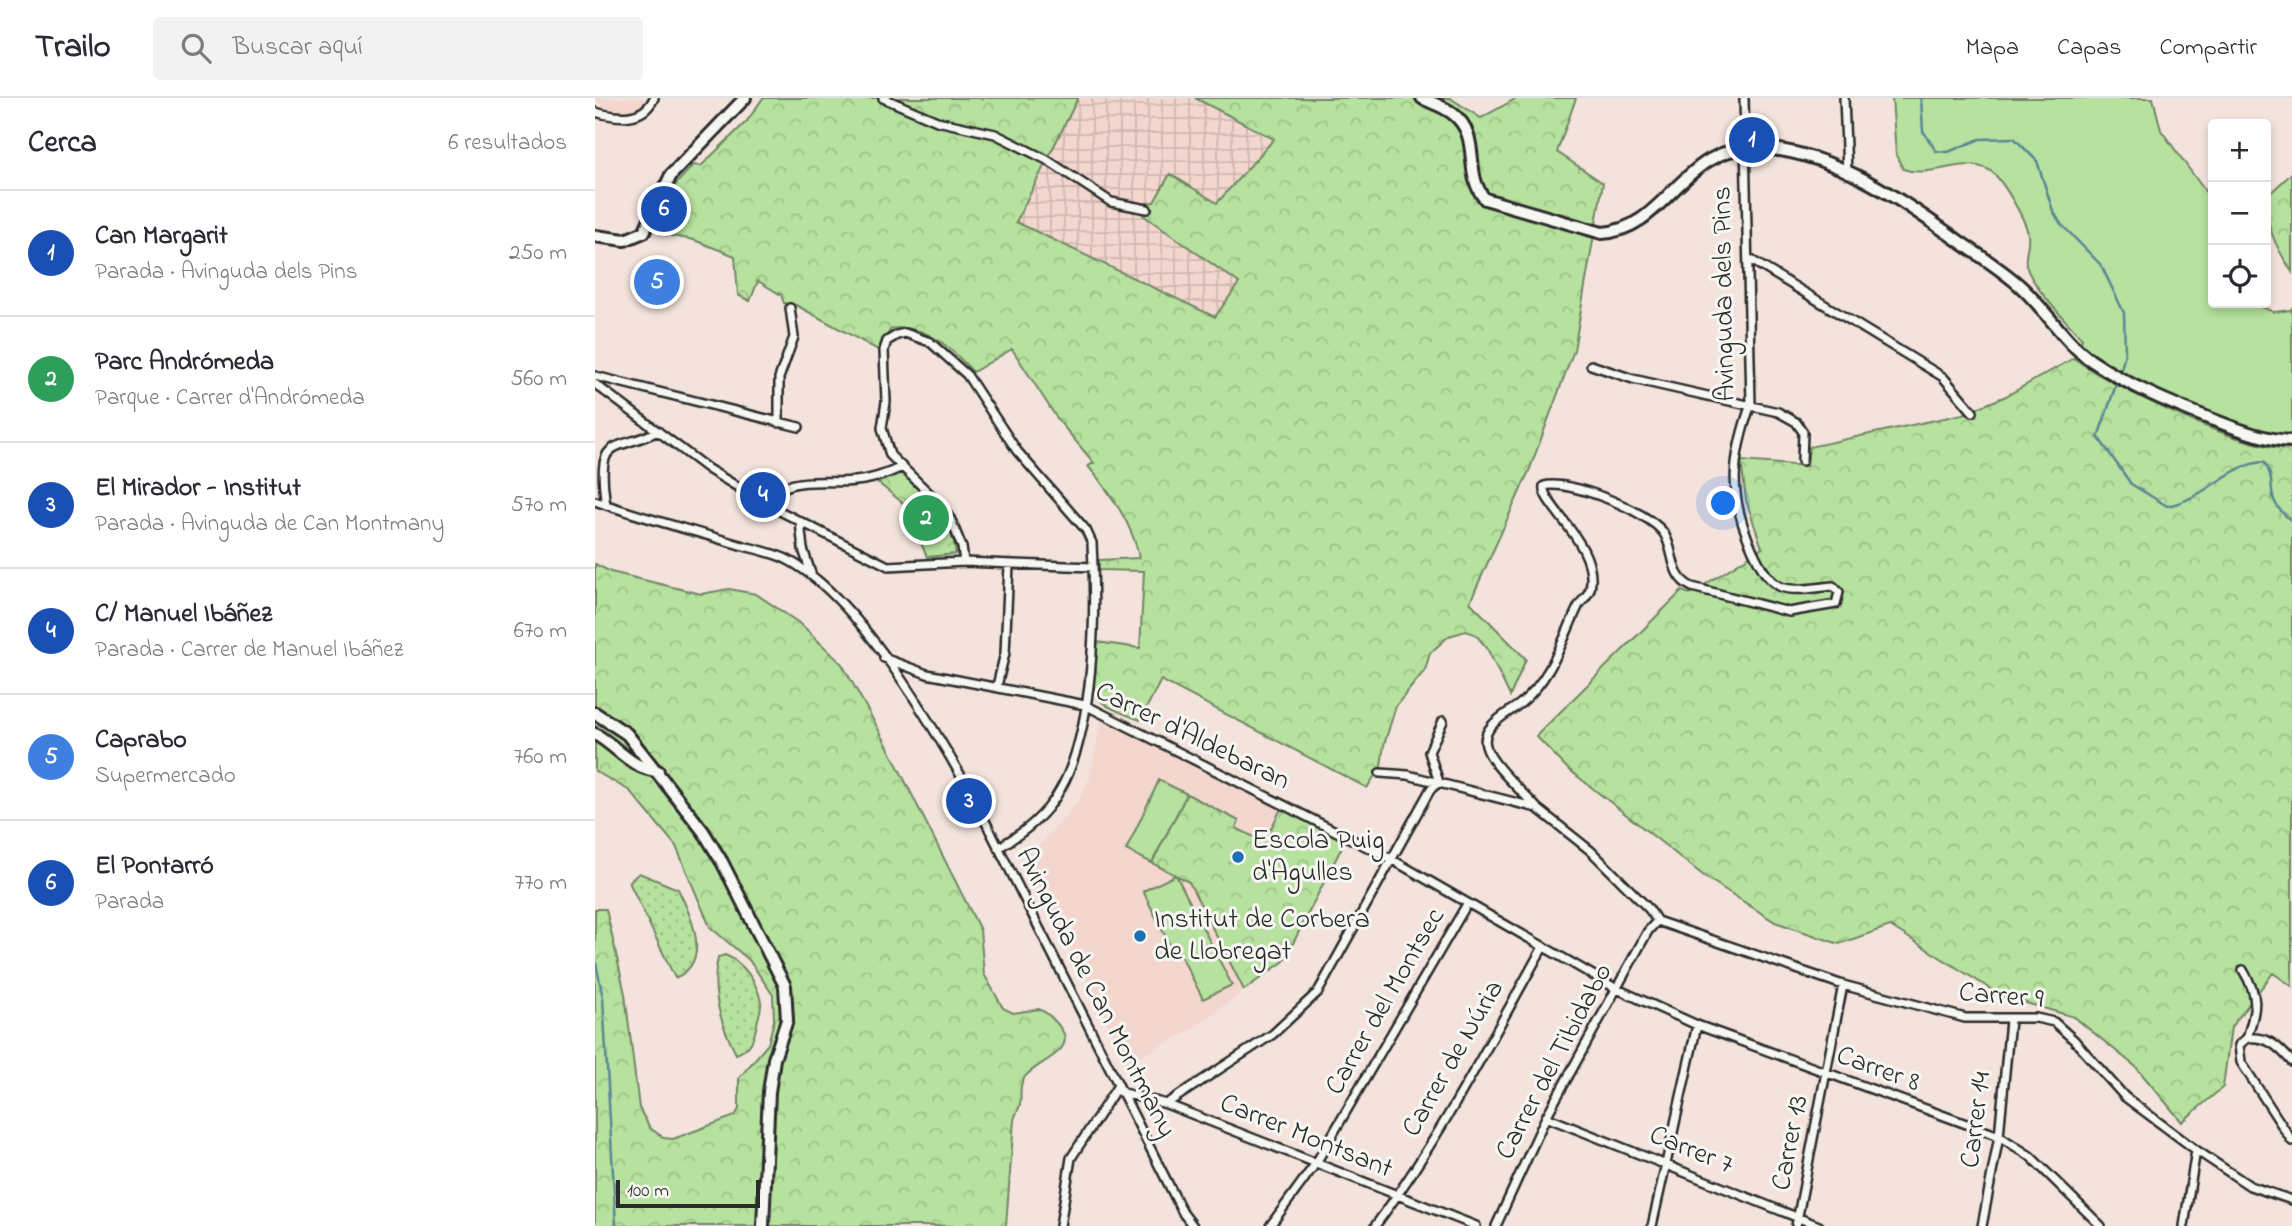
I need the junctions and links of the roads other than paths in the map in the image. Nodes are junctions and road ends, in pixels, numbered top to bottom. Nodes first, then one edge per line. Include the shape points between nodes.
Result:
1 (654, 98) edge
2 (745, 98) edge
3 (883, 98) edge
4 (1422, 98) edge
5 (1744, 98) edge
6 (1844, 98) edge
7 (595, 112) edge
8 (1744, 148) junction
9 (1847, 173) junction
10 (1147, 209) dead end
11 (595, 236) edge
12 (1748, 258) junction
13 (790, 308) dead end
14 (1591, 365) dead end
15 (595, 376) edge
16 (595, 384) edge
17 (1751, 404) junction
18 (1973, 412) dead end
19 (779, 423) junction
20 (799, 427) dead end
21 (658, 431) junction
22 (2292, 441) edge
23 (1801, 461) dead end
24 (902, 467) junction
25 (595, 501) edge
26 (766, 504) junction
27 (606, 505) junction
28 (800, 522) junction
29 (803, 549) junction
30 (784, 558) junction
31 (964, 562) junction
32 (1009, 565) junction
33 (1093, 566) junction
34 (812, 576) junction
35 (884, 658) junction
36 (997, 686) junction
37 (1085, 705) junction
38 (595, 713) edge
39 (1443, 721) dead end
40 (595, 734) edge
41 (658, 771) junction
42 (1380, 773) dead end
43 (1439, 782) junction
44 (1537, 808) junction
45 (998, 848) junction
46 (1391, 859) junction
47 (1467, 904) junction
48 (1657, 921) junction
49 (1543, 947) junction
50 (2243, 970) dead end
51 (1843, 985) junction
52 (1617, 989) junction
53 (2010, 1020) junction
54 (1697, 1025) junction
55 (2247, 1038) junction
56 (2292, 1062) edge
57 (1825, 1073) junction
58 (1119, 1089) junction
59 (1166, 1104) junction
60 (1546, 1117) junction
61 (1999, 1136) junction
62 (2292, 1141) edge
63 (2196, 1150) junction
64 (1316, 1163) junction
65 (1667, 1163) junction
66 (1397, 1196) junction
67 (2292, 1200) edge
68 (1798, 1216) junction
69 (763, 1226) edge
70 (1060, 1226) edge
71 (1193, 1226) edge
72 (1270, 1226) edge
73 (1375, 1226) edge
74 (1476, 1226) edge
75 (1496, 1226) edge
76 (1652, 1226) edge
77 (1795, 1226) edge
78 (1819, 1226) edge
79 (1982, 1226) edge
80 (2101, 1226) edge
81 (2184, 1226) edge

1 - 7 street via 634,116
2 - 11 street via 671,175 647,228 625,240
3 - 10 street via 937,121 995,134 1057,166 1111,202
4 - 8 street via 1451,112 1466,129 1472,141 1474,180 1485,199 1602,233 1618,230 1649,213 1701,163
5 - 8 street, Avinguda dels Pins
6 - 9 street
8 - 9 street via 1794,154
8 - 12 street, Avinguda dels Pins
9 - 22 street via 1894,196 2016,282 2080,350 2123,379 2223,423 2273,440
12 - 17 street, Avinguda dels Pins
12 - 18 street via 1943,377
13 - 19 street via 794,337 779,378
14 - 17 street via 1633,379
15 - 19 street
16 - 21 street
17 - 23 street via 1796,422 1803,432
17 - 44 street, Avinguda dels Pins via 1737,444 1733,476 1742,525 1752,548 1769,579 1780,586 1833,586 1839,599 1836,604 1789,612 1692,587 1678,579 1663,533 1642,515 1583,491 1544,486 1545,497 1584,548 1591,571 1589,592 1579,604 1560,652 1534,690 1495,722 1485,740 1496,762
19 - 20 street
21 - 26 street
21 - 27 street via 604,450 598,474
24 - 26 street via 853,482 793,483 773,494
24 - 31 street via 951,520
24 - 33 street via 890,455 883,428 884,350 887,341 905,333 940,348 967,375 1017,451 1086,530
25 - 27 street, Avinguda de Can Montmany
26 - 28 street
27 - 30 street, Avinguda de Can Montmany
28 - 29 street, Avinguda de Can Montmany
28 - 31 street via 888,566
29 - 30 street
29 - 34 street, Avinguda de Can Montmany
30 - 34 street, Avinguda de Can Montmany
31 - 32 street
32 - 33 street
32 - 36 street via 1005,653
33 - 37 street
34 - 35 street, Avinguda de Can Montmany via 847,609
35 - 36 street, Carrer d'Aldebaran via 927,674
35 - 45 street, Avinguda de Can Montmany via 948,752
36 - 37 street, Carrer d'Aldebaran
37 - 45 street via 1076,754 1059,793 1023,833
37 - 46 street, Carrer d'Aldebaran
38 - 41 street via 627,734
39 - 43 street via 1429,752
40 - 41 street via 630,761
41 - 69 street via 722,862 785,986 787,1020 769,1092
42 - 43 street
43 - 44 street
43 - 46 street
44 - 48 street via 1591,851
45 - 58 street, Avinguda de Can Montmany
46 - 47 street, Carrer d'Aldebaran
46 - 59 street via 1318,992 1303,1010
47 - 49 street, Carrer 8
47 - 64 street, Carrer del Montsec
48 - 51 street, Carrer 9
48 - 52 street, Carrer del Tibidabo
49 - 52 street, Carrer 8
49 - 66 street, Carrer de Núria
50 - 55 street via 2255,990 2256,1010
51 - 53 street, Carrer 9 via 1965,1018
51 - 57 street, Carrer 13
52 - 54 street, Carrer 8
52 - 60 street, Carrer del Tibidabo
53 - 61 street, Carrer 14
53 - 63 street, Carrer 9 via 2054,1022 2125,1097
54 - 57 street, Carrer 8
54 - 65 street
55 - 56 street via 2260,1037 2277,1045
55 - 62 street via 2239,1045 2241,1062
57 - 61 street, Carrer 8
57 - 68 street, Carrer 13
58 - 59 street, Carrer Montsant
58 - 70 street via 1071,1158
58 - 71 street, Avinguda de Can Montmany
59 - 64 street, Carrer Montsant
60 - 65 street, Carrer 7
60 - 75 street, Carrer del Tibidabo
61 - 79 street, Carrer 14
61 - 80 street, Carrer 8 via 2030,1156
63 - 67 street, Carrer 9 via 2250,1186
63 - 81 street
64 - 66 street, Carrer Montsant
64 - 72 street, Carrer del Montsec
65 - 68 street, Carrer 7
65 - 76 street
66 - 73 street, Carrer de Núria
66 - 74 street, Carrer Montsant
68 - 77 street, Carrer 13
68 - 78 street, Carrer 7

